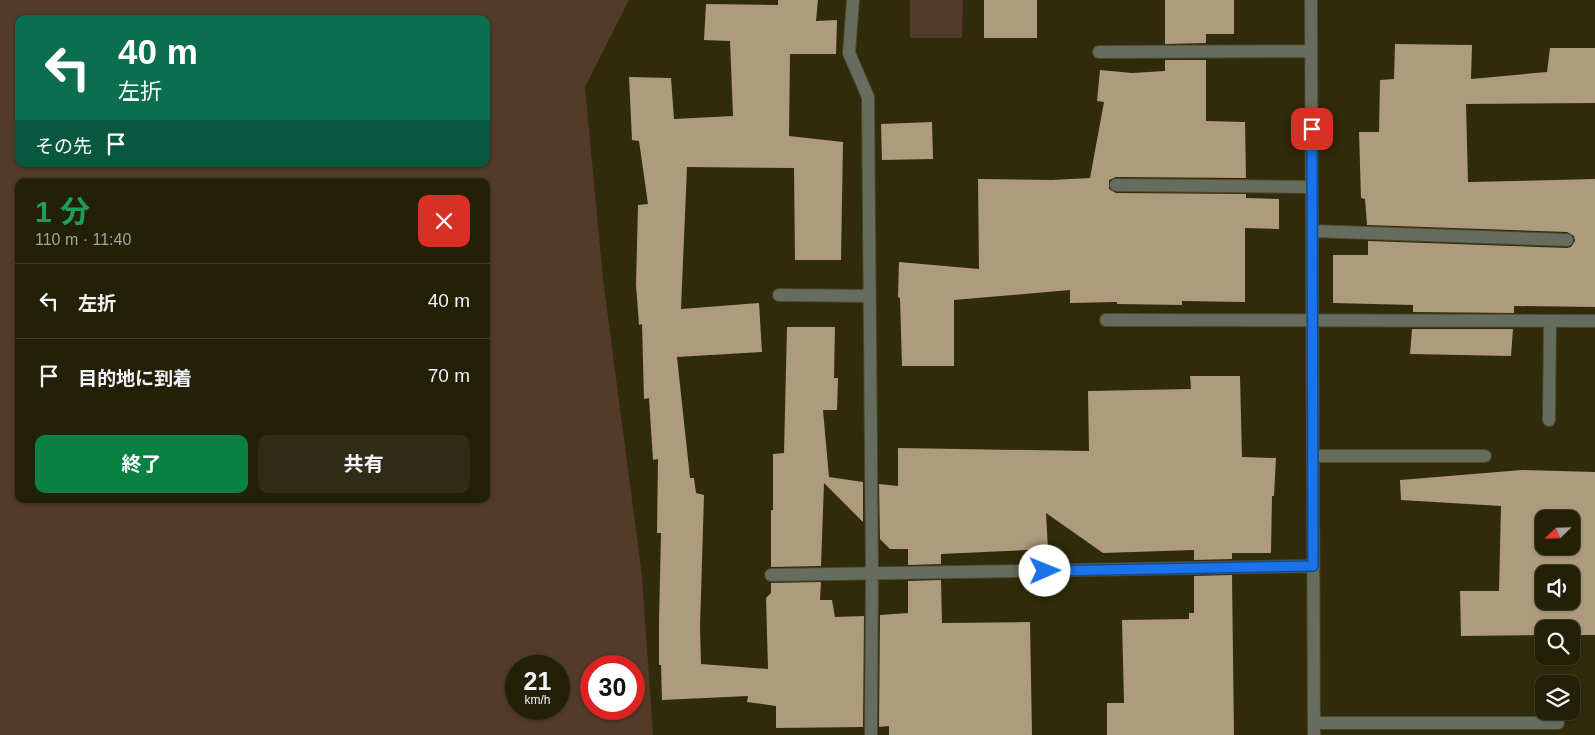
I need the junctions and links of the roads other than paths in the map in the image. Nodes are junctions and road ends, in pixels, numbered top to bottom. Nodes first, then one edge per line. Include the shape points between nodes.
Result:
1 (853, 0) edge
2 (1311, 0) edge
3 (1311, 51) junction
4 (1100, 52) dead end
5 (1116, 185) dead end
6 (1312, 186) junction
7 (1312, 231) junction
8 (1567, 240) dead end
9 (779, 294) dead end
10 (870, 296) junction
11 (1106, 320) dead end
12 (1312, 320) junction
13 (1550, 321) junction
14 (1595, 321) edge
15 (1549, 420) dead end
16 (1313, 456) junction
17 (1485, 456) dead end
18 (1313, 566) junction
19 (872, 573) junction
20 (771, 574) dead end
21 (1558, 723) dead end
22 (1314, 729) edge
23 (871, 735) edge

1 - 10 street via 850,53 868,97
2 - 3 street
3 - 4 street
3 - 6 street
5 - 6 street
6 - 7 street
7 - 8 street
7 - 12 street
9 - 10 street
10 - 19 street
11 - 12 street
12 - 13 street
12 - 16 street
13 - 14 street
13 - 15 street
16 - 17 street
16 - 18 street
18 - 19 street
18 - 22 street
19 - 20 street
19 - 23 street
21 - 22 street

